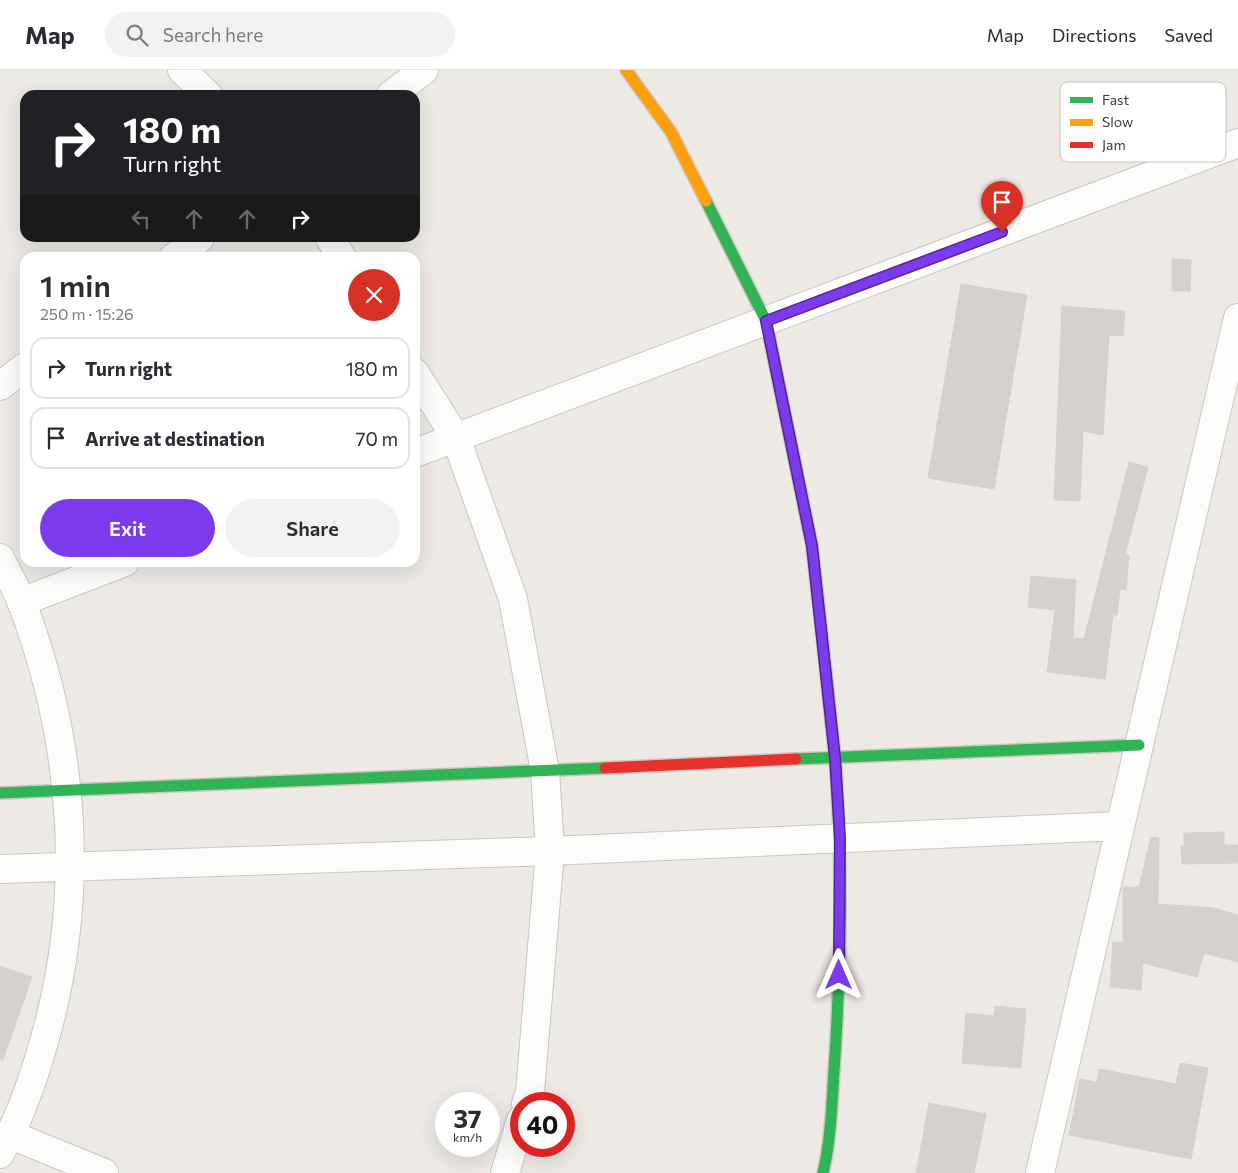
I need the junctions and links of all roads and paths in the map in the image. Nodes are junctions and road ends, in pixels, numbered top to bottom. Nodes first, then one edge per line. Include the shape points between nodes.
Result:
1 (182, 70) edge
2 (424, 70) edge
3 (626, 70) edge
4 (203, 90) edge
5 (398, 90) edge
6 (1238, 144) edge
7 (1226, 148) edge
8 (1190, 162) edge
9 (195, 242) edge
10 (181, 252) edge
11 (1238, 318) edge
12 (766, 321) junction
13 (20, 372) edge
14 (420, 381) edge
15 (0, 386) edge
16 (456, 438) junction
17 (420, 451) edge
18 (0, 558) edge
19 (112, 567) edge
20 (21, 602) junction
21 (1139, 745) junction
22 (835, 758) junction
23 (545, 771) junction
24 (68, 789) junction
25 (0, 793) edge
26 (1120, 826) junction
27 (840, 838) junction
28 (550, 851) junction
29 (71, 866) junction
30 (0, 869) edge
31 (530, 1092) edge
32 (5, 1145) edge
33 (510, 1156) edge
34 (104, 1173) edge
35 (505, 1173) edge
36 (823, 1173) edge
37 (1040, 1173) edge

1 - 4 street
2 - 5 street
3 - 12 street via 671,132
6 - 7 street
8 - 12 street
9 - 10 street
11 - 21 street
12 - 16 street
12 - 22 street via 812,546
13 - 15 street
14 - 16 street
16 - 17 street
16 - 23 street via 513,599
18 - 20 street
19 - 20 street
20 - 24 street via 51,694
21 - 22 street
21 - 26 street
22 - 23 street
22 - 27 street
23 - 24 street
23 - 28 street
24 - 25 street
24 - 29 street
26 - 27 street
26 - 37 street
27 - 28 street
27 - 36 street via 839,995 829,1148
28 - 29 street
28 - 31 street
29 - 30 street
29 - 32 street via 67,935 55,1004 36,1071
32 - 34 street
33 - 35 street

